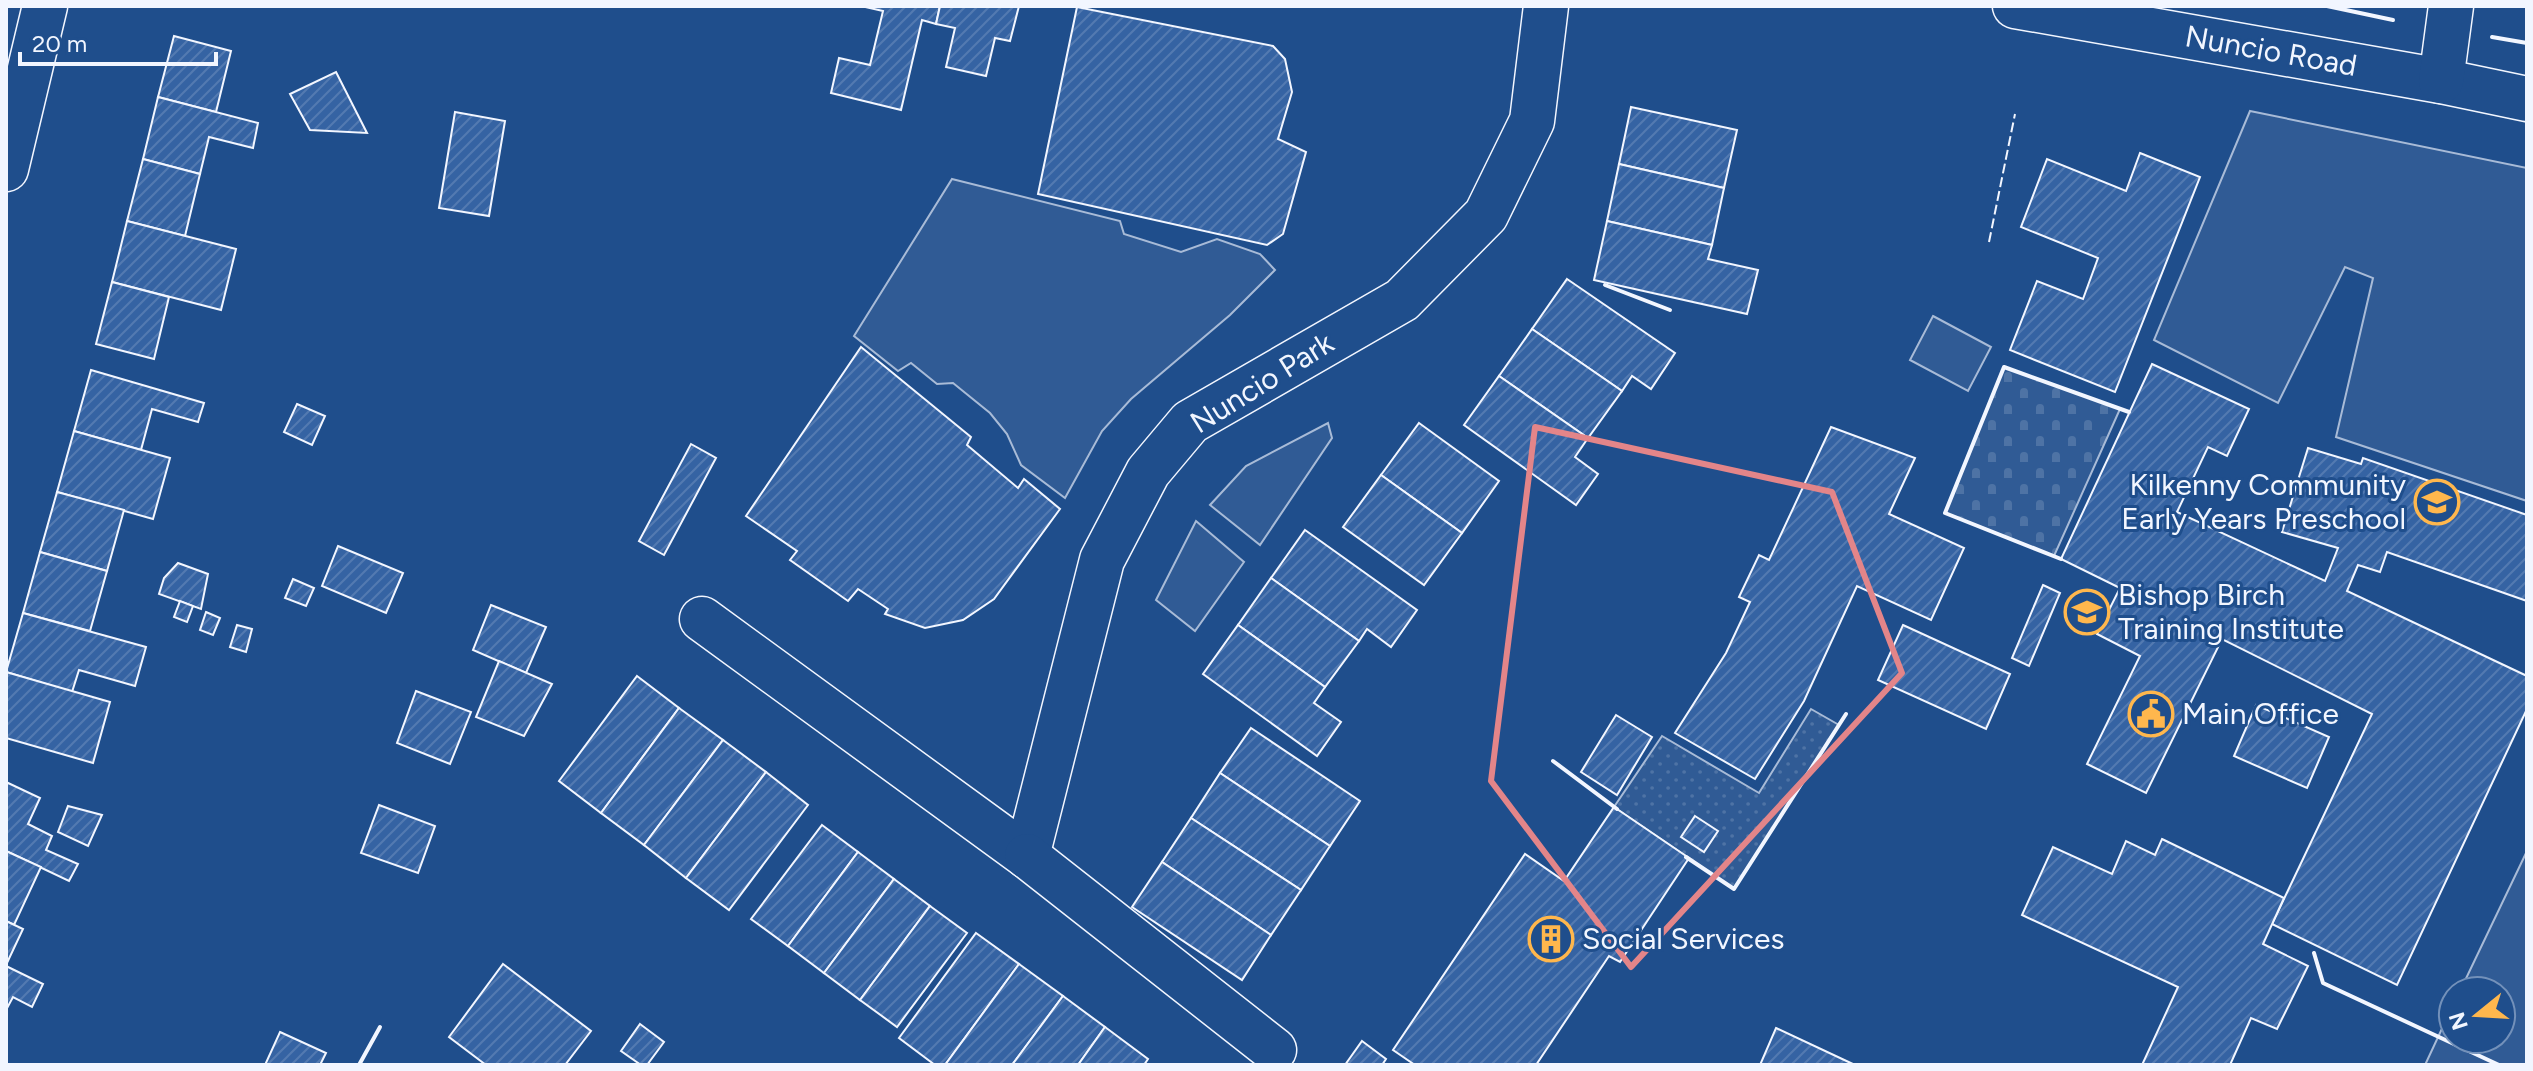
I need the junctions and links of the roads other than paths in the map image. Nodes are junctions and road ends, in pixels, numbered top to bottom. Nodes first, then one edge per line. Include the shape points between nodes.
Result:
1 (45, 6) edge
2 (1546, 6) edge
3 (2015, 6) edge
4 (2451, 6) edge
5 (2441, 81) junction
6 (2527, 99) edge
7 (6, 169) edge
8 (702, 619) dead end
9 (1027, 856) junction
10 (1274, 1050) dead end

1 - 7 street
2 - 9 street, Nuncio Park via 1532,121 1486,215 1402,300 1190,422 1148,472 1102,560
3 - 5 street, Nuncio Road
4 - 5 street
5 - 6 street, Nuncio Road
8 - 9 street
9 - 10 street

